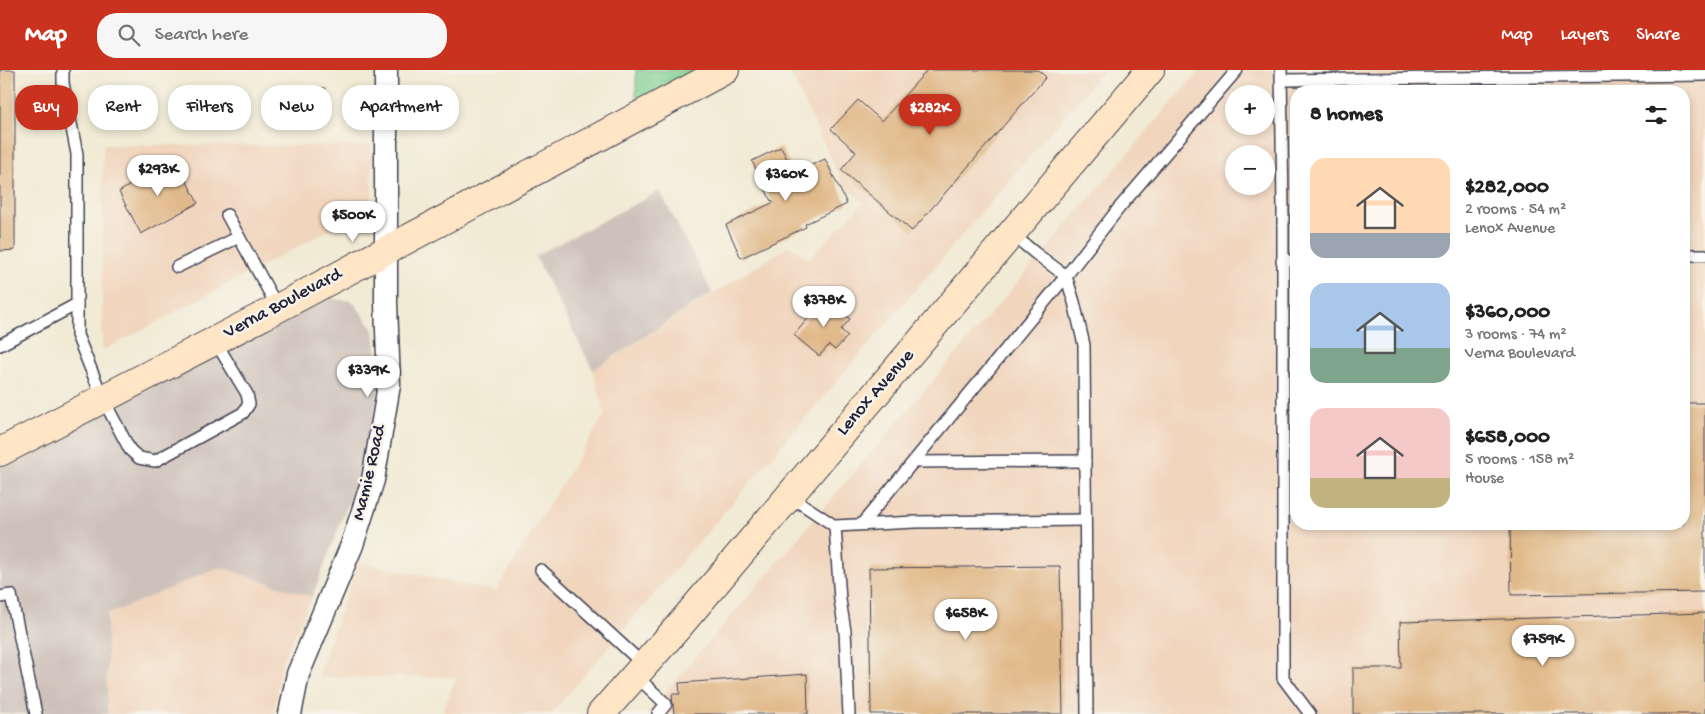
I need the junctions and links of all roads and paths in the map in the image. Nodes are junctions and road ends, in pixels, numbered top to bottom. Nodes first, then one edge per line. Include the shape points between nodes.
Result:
1 (63, 70) edge
2 (386, 70) edge
3 (725, 70) edge
4 (1150, 70) edge
5 (1237, 70) edge
6 (1282, 75) edge
7 (1705, 75) edge
8 (227, 215) dead end
9 (1012, 234) junction
10 (239, 237) junction
11 (386, 249) junction
12 (1690, 255) edge
13 (1705, 255) edge
14 (1282, 261) junction
15 (1290, 261) edge
16 (177, 267) dead end
17 (1066, 276) junction
18 (77, 304) junction
19 (278, 308) junction
20 (214, 340) junction
21 (0, 345) edge
22 (103, 398) junction
23 (0, 452) edge
24 (1085, 461) junction
25 (914, 462) junction
26 (788, 495) junction
27 (1084, 520) junction
28 (862, 524) junction
29 (835, 526) junction
30 (541, 570) dead end
31 (0, 597) edge
32 (640, 670) junction
33 (36, 714) edge
34 (290, 714) edge
35 (601, 714) edge
36 (658, 714) edge
37 (849, 714) edge
38 (1087, 714) edge
39 (1310, 714) edge

1 - 18 lane via 78,154
2 - 11 street, Mamie Road
3 - 11 main road, Verna Boulevard
4 - 9 main road, Lenox Avenue
5 - 17 lane via 1119,208
6 - 7 lane
6 - 14 lane
8 - 10 lane
9 - 17 lane
9 - 26 main road, Lenox Avenue
10 - 16 lane
10 - 19 lane
11 - 19 main road, Verna Boulevard
11 - 34 street, Mamie Road via 390,385 373,480 352,545 298,674
12 - 13 lane
14 - 15 lane
14 - 39 lane via 1283,678
17 - 24 lane via 1084,344
17 - 25 lane
18 - 21 lane
18 - 22 lane via 77,335
19 - 20 main road, Verna Boulevard
20 - 22 main road, Verna Boulevard
20 - 22 lane via 247,394 249,404 243,413 155,461 139,458 130,450
22 - 23 main road, Verna Boulevard
24 - 25 lane
24 - 27 lane
25 - 28 lane
26 - 29 lane
26 - 32 main road, Lenox Avenue
27 - 28 lane
27 - 38 lane
28 - 29 lane
29 - 37 lane
30 - 32 lane
31 - 33 lane via 11,595
32 - 35 main road, Lenox Avenue
32 - 36 lane via 666,704

